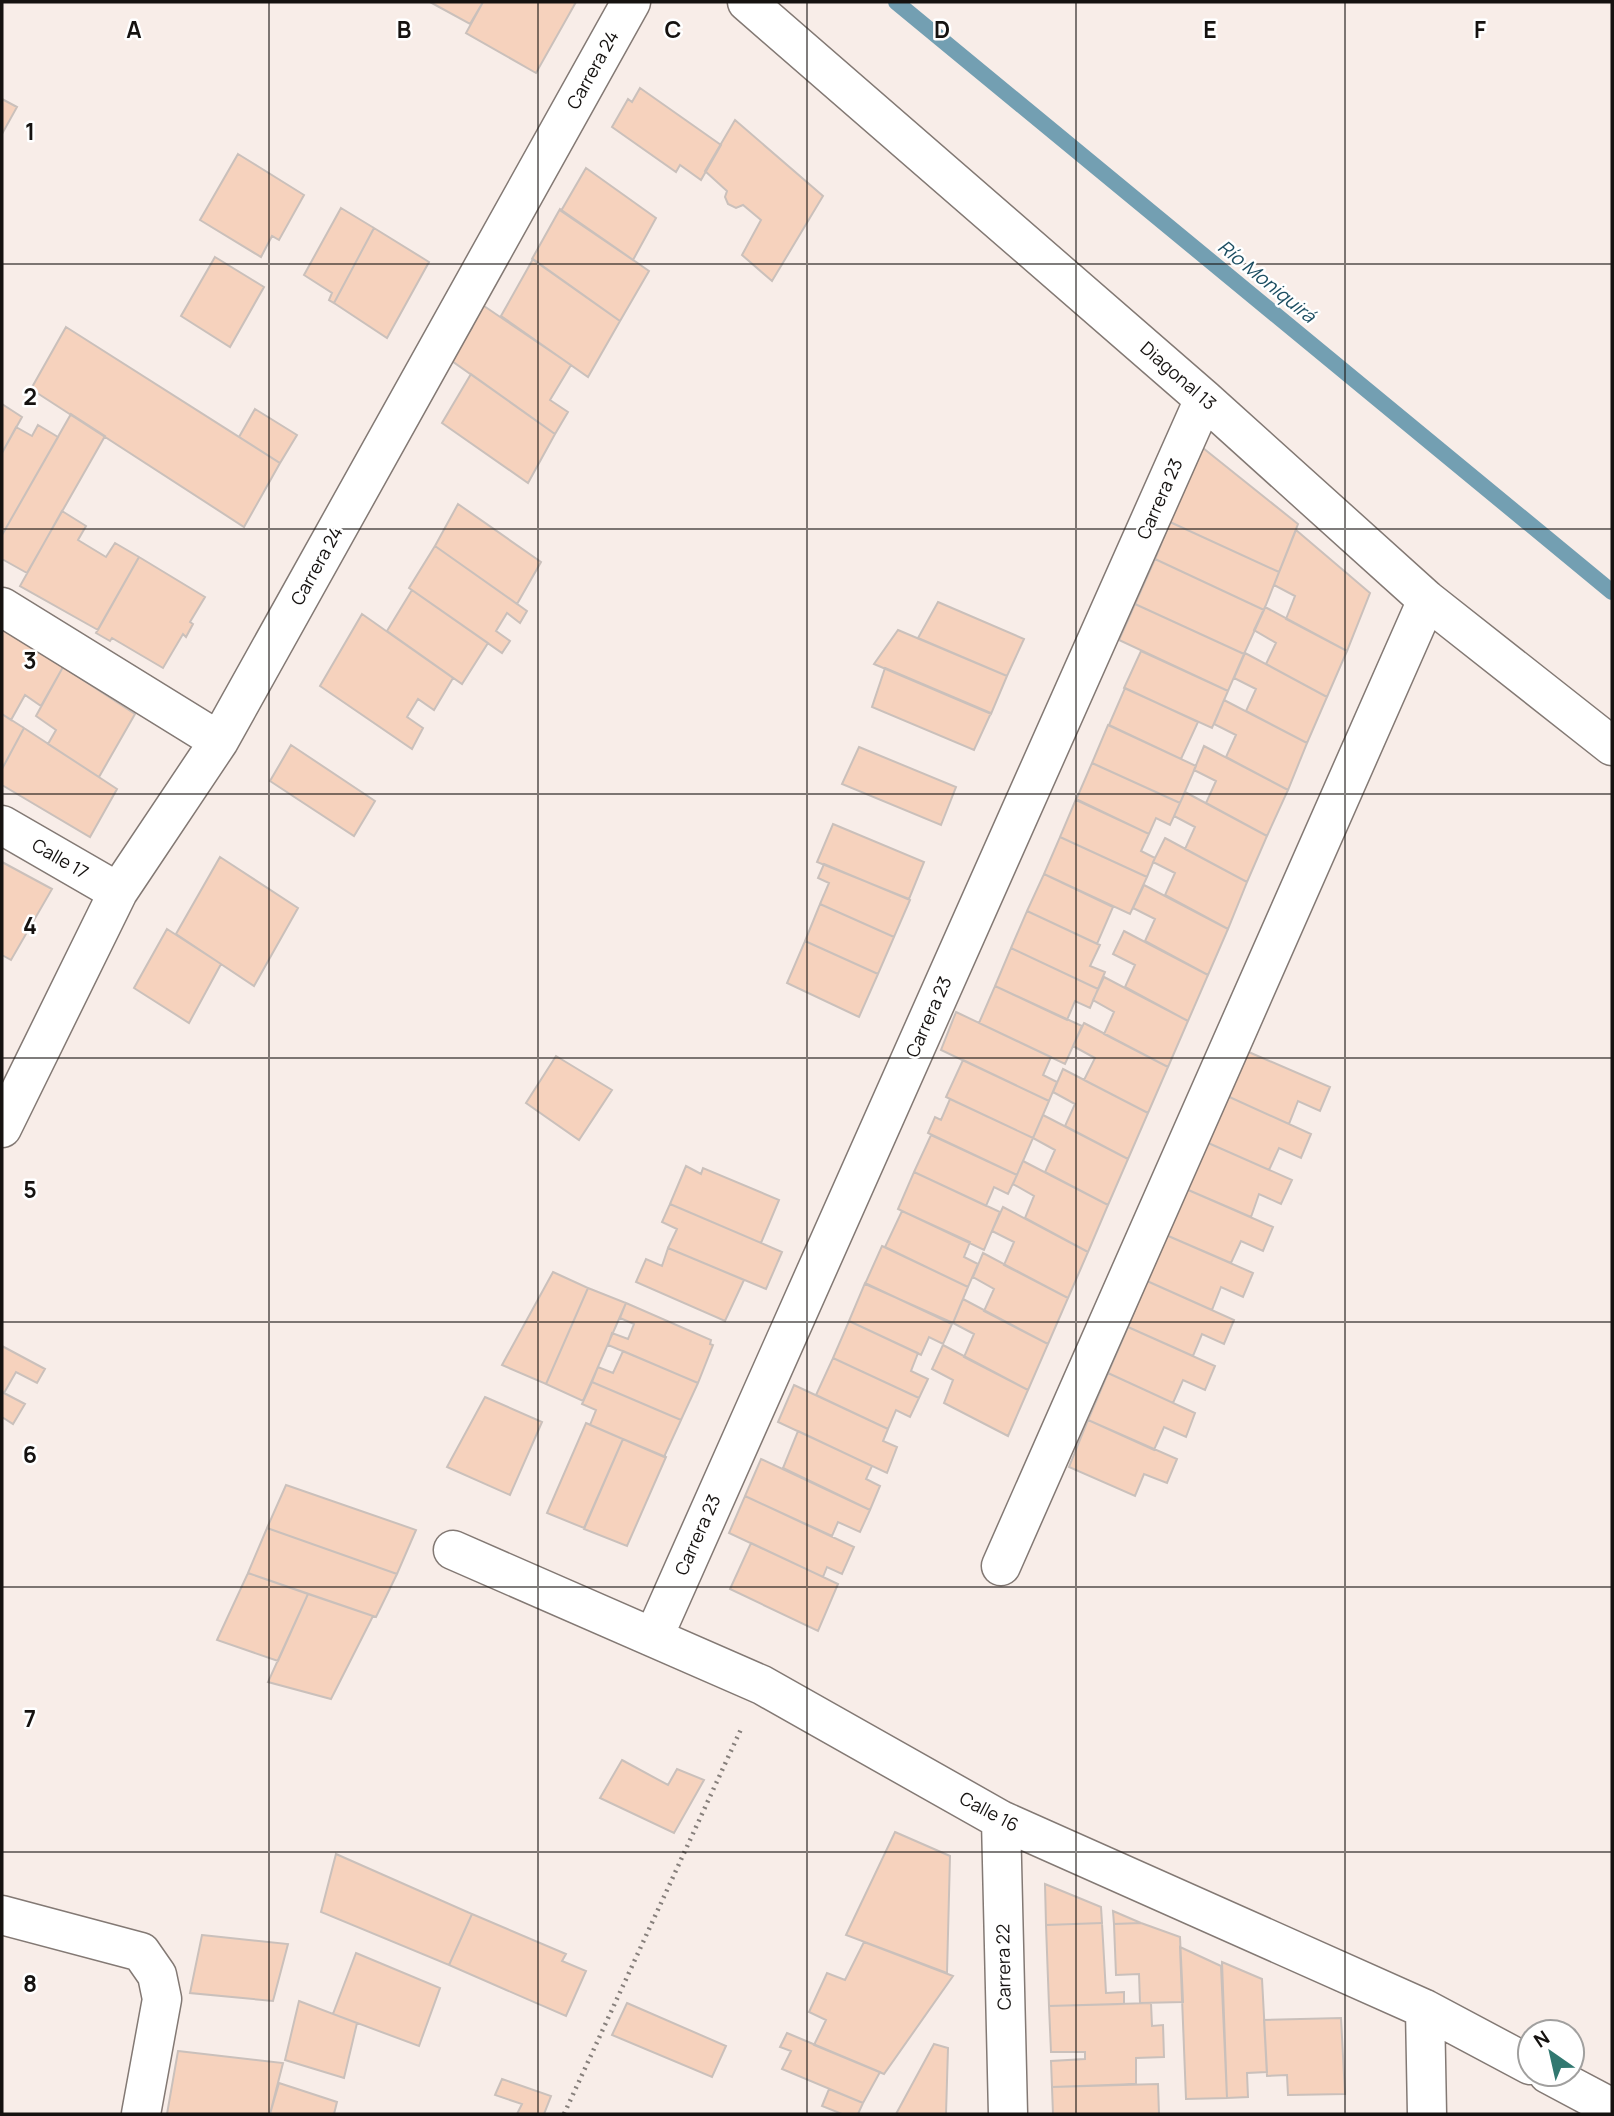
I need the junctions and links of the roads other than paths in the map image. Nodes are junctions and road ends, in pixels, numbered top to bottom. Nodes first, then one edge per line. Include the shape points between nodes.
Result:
1 (631, 2) edge
2 (747, 2) edge
3 (1204, 399) junction
4 (1427, 600) junction
5 (2, 607) edge
6 (219, 741) junction
7 (1612, 746) edge
8 (2, 825) edge
9 (118, 892) junction
10 (2, 1128) edge
11 (453, 1550) dead end
12 (1001, 1566) dead end
13 (654, 1636) junction
14 (1001, 1821) junction
15 (2, 1915) edge
16 (1425, 2009) junction
17 (1516, 2058) edge
18 (1574, 2088) edge
19 (1612, 2108) edge
20 (141, 2114) edge
21 (1008, 2114) edge
22 (1427, 2114) edge

1 - 6 street, Carrera 24
2 - 3 street, Diagonal 13
3 - 4 street, Diagonal 13
3 - 13 street, Carrera 23
4 - 7 street, Diagonal 13
4 - 12 street
5 - 6 street
6 - 9 street, Carrera 24
8 - 9 street, Calle 17
9 - 10 street, Carrera 24
11 - 13 street, Calle 16
13 - 14 street, Calle 16 via 762,1685
14 - 16 street, Calle 16
14 - 21 street, Carrera 22
15 - 20 street via 141,1952 157,1975 162,1998
16 - 17 street, Calle 16
16 - 22 street
18 - 19 street

